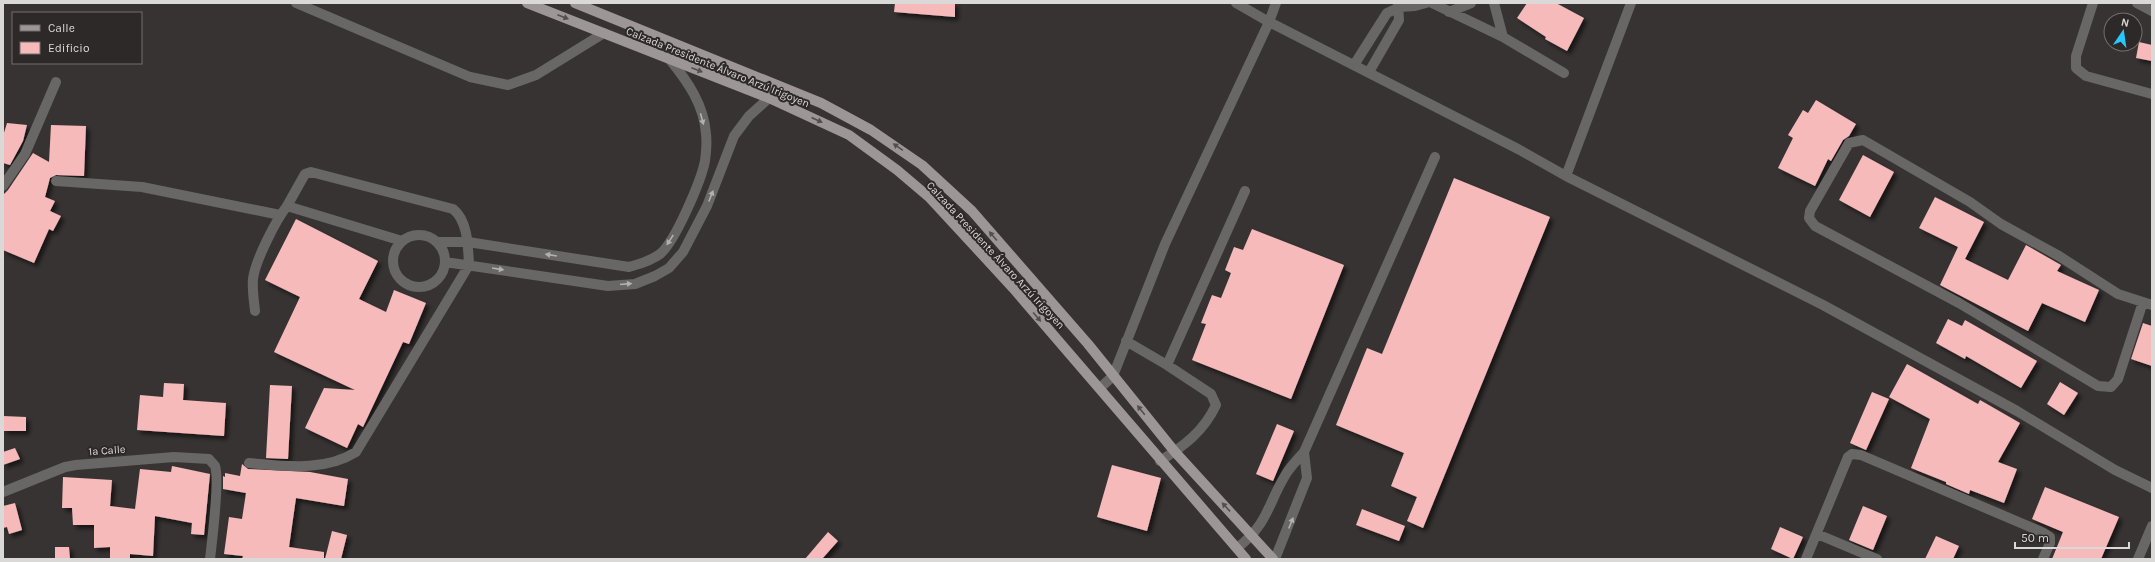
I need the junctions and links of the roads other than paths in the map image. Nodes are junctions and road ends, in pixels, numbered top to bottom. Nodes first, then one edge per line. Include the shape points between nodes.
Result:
1 (296, 3) edge
2 (527, 3) edge
3 (575, 3) edge
4 (1236, 3) edge
5 (1276, 3) edge
6 (1426, 3) edge
7 (1432, 3) edge
8 (1471, 3) edge
9 (1494, 3) edge
10 (1631, 3) edge
11 (2093, 3) edge
12 (2137, 3) edge
13 (1399, 5) edge
14 (2152, 11) edge
15 (1449, 12) junction
16 (1270, 22) junction
17 (604, 33) junction
18 (1503, 37) junction
19 (671, 60) junction
20 (1354, 64) junction
21 (1369, 72) junction
22 (1564, 73) dead end
23 (56, 82) dead end
24 (778, 86) junction
25 (2152, 94) edge
26 (769, 98) junction
27 (1435, 157) dead end
28 (705, 162) junction
29 (723, 164) junction
30 (1566, 176) junction
31 (56, 181) dead end
32 (3, 186) edge
33 (1245, 191) dead end
34 (287, 206) junction
35 (280, 215) junction
36 (402, 241) junction
37 (436, 242) junction
38 (468, 242) junction
39 (445, 262) junction
40 (644, 263) junction
41 (469, 265) junction
42 (655, 276) junction
43 (2148, 304) edge
44 (255, 311) dead end
45 (1126, 341) junction
46 (1167, 364) junction
47 (1112, 376) junction
48 (1100, 388) junction
49 (1175, 452) junction
50 (1304, 452) junction
51 (1160, 461) junction
52 (249, 463) dead end
53 (2152, 488) edge
54 (3, 492) edge
55 (2152, 526) edge
56 (1817, 534) junction
57 (1253, 536) junction
58 (1237, 548) junction
59 (210, 559) edge
60 (1246, 559) edge
61 (1274, 559) edge
62 (1806, 559) edge
63 (1878, 559) edge
64 (2042, 559) edge
65 (2138, 559) edge

1 - 17 street via 470,77 508,85 536,75
2 -> 17 main road, Calzada Presidente Álvaro Arzú Irigoyen
3 - 24 main road, Calzada Presidente Álvaro Arzú Irigoyen
4 - 16 street
5 - 16 street
6 - 13 street via 1415,6
7 - 15 street
8 - 15 street
9 - 18 street
10 - 30 street
11 - 25 street via 2076,56 2076,68 2086,76
12 - 14 street
13 - 20 street via 1386,13
13 - 21 street via 1399,20
15 - 18 street
16 - 20 street
16 - 45 street via 1165,244
17 - 19 main road, Calzada Presidente Álvaro Arzú Irigoyen
18 - 22 street
19 -> 26 main road, Calzada Presidente Álvaro Arzú Irigoyen
19 -> 28 street via 691,86 699,107 706,134
20 - 21 street
21 - 30 street
23 - 32 street via 25,154
24 - 26 street
47 -> 24 main road, Calzada Presidente Álvaro Arzú Irigoyen via 1088,344 972,211 939,179 902,150 854,119
26 - 29 street via 749,116 734,136
26 -> 48 main road, Calzada Presidente Álvaro Arzú Irigoyen via 849,135 898,170 930,198
27 - 50 street
28 - 29 street
28 -> 40 street via 693,195 671,240 660,254
42 -> 29 street via 669,268 683,252 707,206
30 - 53 street via 1823,305 2017,411 2115,470
31 - 35 street via 142,187
33 - 46 street
34 - 35 street
34 - 36 street
34 - 38 street via 305,174 311,172 453,209 460,215
35 - 44 street via 256,267 253,279
36 - 37 street via 416,235
36 - 39 street via 394,253 394,268 401,280 408,285 422,287 436,281 444,269
37 - 38 street
37 - 39 street via 444,254
40 -> 38 street via 629,267
38 - 41 street
39 - 41 street
40 - 42 street
41 -> 42 street via 608,286 635,284
41 - 52 street via 356,452 330,464 293,466
43 - 43 street via 2118,379 2111,386 2098,386 1959,304 1815,226 1809,218 1810,211 1849,143 1863,140 1970,202 2001,224 2059,256 2118,294
45 - 46 street
45 - 47 street
46 - 49 street via 1211,394 1216,405 1209,419
47 - 48 street
49 -> 47 main road, Calzada Presidente Álvaro Arzú Irigoyen
48 - 51 main road, Calzada Presidente Álvaro Arzú Irigoyen
49 - 51 street
57 -> 49 main road, Calzada Presidente Álvaro Arzú Irigoyen
50 - 57 street via 1286,473 1267,515
61 -> 50 street via 1307,478
51 - 58 main road, Calzada Presidente Álvaro Arzú Irigoyen
54 - 59 street, 1a Calle via 76,465 174,457 209,459 215,466
55 - 65 street
56 - 62 street
56 - 63 street
56 - 64 street via 1848,457 1856,455 2050,536 2050,543
57 - 58 street
57 - 61 main road, Calzada Presidente Álvaro Arzú Irigoyen
58 - 60 main road, Calzada Presidente Álvaro Arzú Irigoyen

